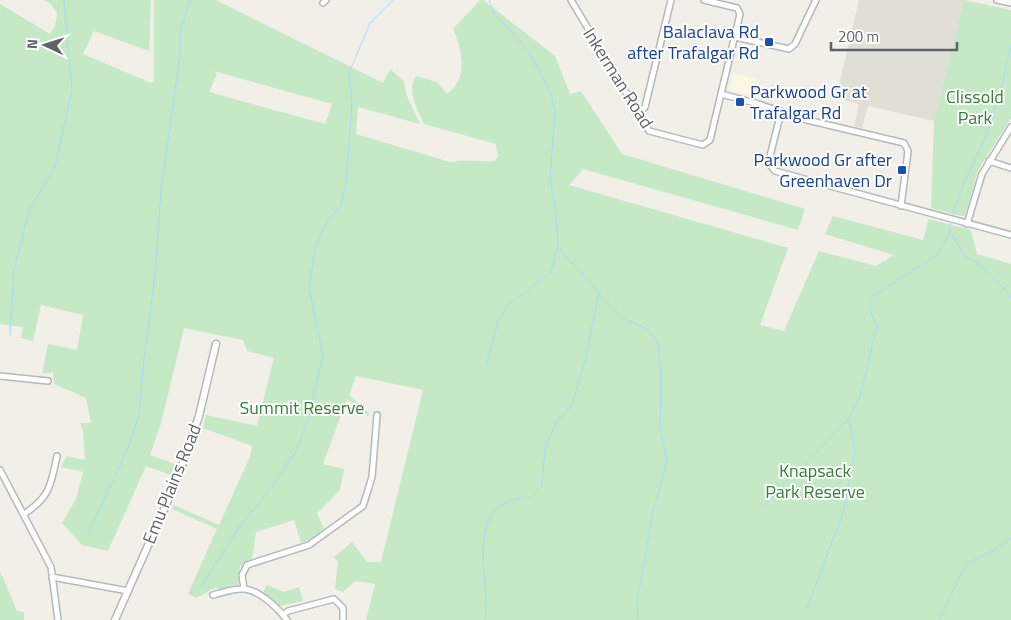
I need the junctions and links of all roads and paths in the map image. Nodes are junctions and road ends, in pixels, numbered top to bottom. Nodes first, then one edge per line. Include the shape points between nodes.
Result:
1 (571, 0) edge
2 (672, 0) edge
3 (704, 0) edge
4 (816, 0) edge
5 (997, 0) edge
6 (1008, 2) edge
7 (735, 37) junction
8 (721, 94) junction
9 (781, 112) junction
10 (638, 114) junction
11 (1011, 127) edge
12 (989, 161) junction
13 (1011, 168) edge
14 (901, 206) junction
15 (968, 224) junction
16 (1011, 235) edge
17 (216, 344) dead end
18 (0, 376) edge
19 (48, 381) dead end
20 (377, 415) dead end
21 (57, 456) dead end
22 (0, 470) edge
23 (24, 514) junction
24 (52, 577) junction
25 (244, 589) junction
26 (128, 591) junction
27 (213, 595) dead end
28 (285, 617) edge
29 (58, 620) edge
30 (115, 620) edge
31 (343, 620) edge

1 - 10 street, Inkerman Road
2 - 10 street via 645,107
3 - 7 street via 740,11
4 - 7 street via 795,44 789,49
5 - 6 street
7 - 8 street
8 - 9 street
8 - 10 street, Inkerman Road via 710,140 706,144 651,133
9 - 14 street via 904,143 908,151
9 - 14 street via 769,160 772,170
11 - 12 street
12 - 13 street
12 - 15 street via 979,182
14 - 15 street
15 - 16 street
17 - 26 street, Emu Plains Road via 199,416 182,465
18 - 19 street
20 - 25 street via 372,477 364,504 308,545 249,564 242,575
21 - 23 street via 48,492 40,503
22 - 23 street
23 - 24 street via 49,564
24 - 26 street
24 - 29 street
25 - 27 street
25 - 28 street via 259,595
26 - 30 street, Emu Plains Road
28 - 31 street via 288,611 333,599 339,601 343,608

